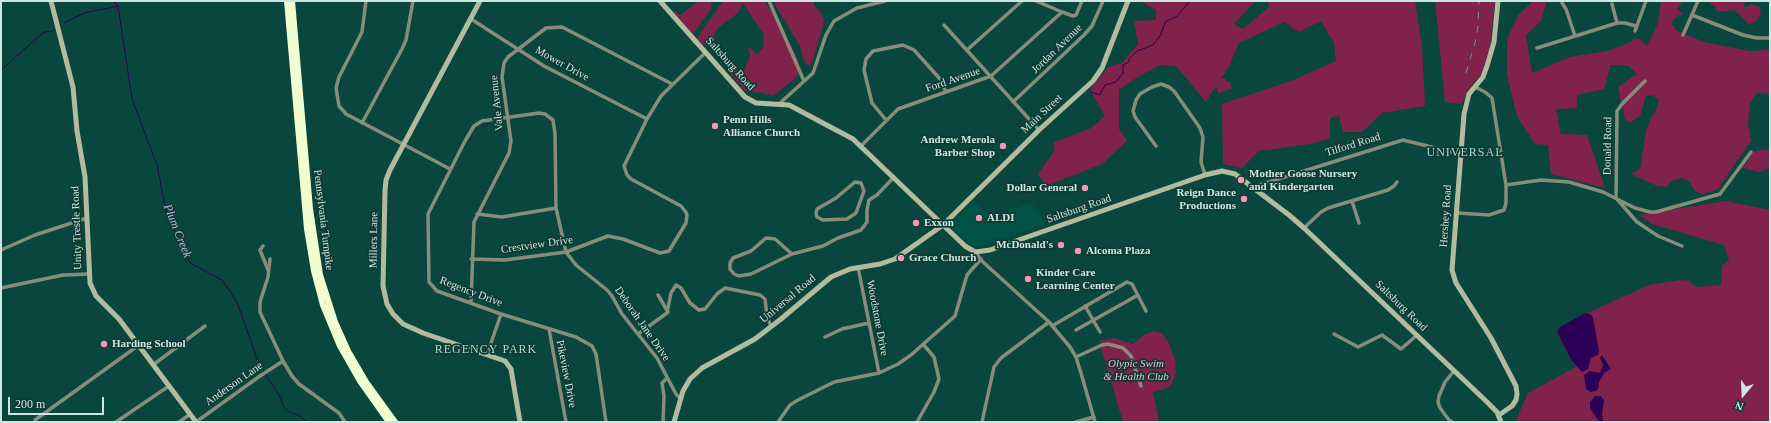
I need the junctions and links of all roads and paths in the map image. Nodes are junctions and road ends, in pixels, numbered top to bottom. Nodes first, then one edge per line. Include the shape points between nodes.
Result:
1 (51, 1) edge
2 (287, 1) edge
3 (292, 1) edge
4 (366, 1) edge
5 (413, 1) edge
6 (480, 1) edge
7 (660, 1) edge
8 (769, 1) edge
9 (885, 1) edge
10 (1022, 1) edge
11 (1036, 1) edge
12 (1082, 1) edge
13 (1103, 1) edge
14 (1128, 1) edge
15 (1498, 1) edge
16 (1646, 1) edge
17 (1698, 1) edge
18 (1562, 3) dead end
19 (1612, 4) dead end
20 (1062, 12) junction
21 (1692, 15) junction
22 (471, 19) junction
23 (1617, 23) junction
24 (944, 25) dead end
25 (1636, 26) junction
26 (1635, 30) dead end
27 (1683, 35) dead end
28 (1574, 36) junction
29 (1770, 38) edge
30 (1537, 48) dead end
31 (518, 49) junction
32 (967, 50) junction
33 (706, 52) junction
34 (991, 76) junction
35 (804, 81) junction
36 (1645, 81) dead end
37 (672, 84) junction
38 (1475, 87) junction
39 (946, 92) junction
40 (1013, 102) junction
41 (779, 104) junction
42 (506, 116) junction
43 (647, 119) junction
44 (886, 120) junction
45 (362, 123) junction
46 (1039, 130) junction
47 (403, 145) junction
48 (861, 146) junction
49 (1156, 146) dead end
50 (1750, 152) dead end
51 (1460, 154) junction
52 (450, 169) junction
53 (1205, 175) junction
54 (894, 178) junction
55 (1397, 182) dead end
56 (1506, 185) junction
57 (1253, 187) junction
58 (864, 195) junction
59 (1616, 198) junction
60 (870, 199) junction
61 (1352, 201) junction
62 (556, 208) junction
63 (1457, 213) junction
64 (477, 214) junction
65 (87, 218) junction
66 (1359, 223) dead end
67 (943, 225) junction
68 (1304, 228) junction
69 (263, 246) dead end
70 (1682, 246) dead end
71 (1, 250) edge
72 (786, 250) junction
73 (566, 252) junction
74 (975, 252) junction
75 (792, 254) junction
76 (785, 258) junction
77 (270, 259) dead end
78 (472, 259) junction
79 (981, 259) junction
80 (858, 267) junction
81 (268, 271) junction
82 (89, 274) junction
83 (1, 288) edge
84 (658, 295) dead end
85 (1138, 295) junction
86 (471, 303) junction
87 (1085, 306) junction
88 (1146, 311) dead end
89 (668, 312) junction
90 (501, 314) junction
91 (1093, 320) junction
92 (1049, 322) junction
93 (869, 323) junction
94 (205, 326) dead end
95 (1052, 326) junction
96 (771, 327) junction
97 (549, 329) junction
98 (1076, 330) dead end
99 (1100, 332) dead end
100 (638, 334) junction
101 (1334, 334) dead end
102 (1417, 335) junction
103 (824, 337) dead end
104 (923, 344) junction
105 (139, 345) junction
106 (487, 355) junction
107 (1076, 357) junction
108 (283, 362) junction
109 (153, 365) junction
110 (1454, 371) junction
111 (879, 373) junction
112 (667, 378) junction
113 (169, 386) junction
114 (1141, 386) dead end
115 (680, 398) junction
116 (189, 415) junction
117 (1499, 416) junction
118 (1094, 417) junction
119 (35, 420) dead end
120 (1449, 421) edge
121 (116, 422) edge
122 (180, 422) edge
123 (196, 422) edge
124 (345, 422) edge
125 (389, 422) edge
126 (395, 422) edge
127 (520, 422) edge
128 (566, 422) edge
129 (606, 422) edge
130 (663, 422) edge
131 (674, 422) edge
132 (778, 422) edge
133 (917, 422) edge
134 (982, 422) edge
135 (1076, 422) edge
136 (1095, 422) edge
137 (1501, 422) edge

1 - 65 street, Unity Trestle Road via 73,88 85,177
2 - 125 highway, Pennsylvania Turnpike via 307,229 314,271 323,305 340,346 360,381
3 - 126 highway, Pennsylvania Turnpike via 310,209 320,275 335,322 348,351 366,382
4 - 45 street via 362,32 336,88 339,106 346,114
5 - 45 street via 406,40
6 - 22 street, Millers Lane
7 - 33 street, Saltsburg Road
8 - 35 street
9 - 35 street via 858,8 834,21 826,35 813,73
10 - 32 street
11 - 20 street
12 - 20 street via 1074,16
13 - 40 street, Jordan Avenue via 1092,26 1084,35
14 - 46 street, Main Street via 1102,68 1093,81
15 - 38 street, Hershey Road via 1491,54 1483,77
16 - 25 street
17 - 21 street
18 - 28 street
19 - 23 street
20 - 34 street, Ford Avenue
21 - 27 street
21 - 29 street via 1743,35
22 - 31 street, Mower Drive
22 - 47 street, Millers Lane
23 - 25 street
23 - 28 street
24 - 32 street
25 - 26 street
28 - 30 street
31 - 37 street, Vale Avenue via 546,28 562,27
31 - 42 street, Vale Avenue via 504,63
31 - 43 street, Mower Drive via 544,66
32 - 34 street
33 - 37 street, Crestview Drive
33 - 41 street, Saltsburg Road via 745,97 756,103
34 - 39 street, Ford Avenue
34 - 40 street
35 - 41 street
36 - 59 street, Donald Road via 1618,111
37 - 43 street, Crestview Drive
38 - 51 street, Hershey Road via 1466,104
38 - 56 street via 1492,98
39 - 44 street, Ford Avenue via 898,109
39 - 44 street via 940,79 914,50 903,45 873,51 866,59 864,70 872,103
40 - 46 street
41 - 48 street, Saltsburg Road via 799,110
42 - 52 street, Deborah Jane Drive via 482,120 474,126
42 - 62 street, Deborah Jane Drive via 539,113 553,120
42 - 64 street, Vale Avenue via 511,141 509,152
43 - 73 street, Crestview Drive via 624,166 625,171 631,179 686,210 687,219 678,239 669,251 663,254 612,236
44 - 48 street, Ford Avenue
45 - 47 street
46 - 67 street, Main Street
47 - 52 street
47 - 106 street, Millers Lane via 390,170 384,191 383,286 387,304 398,320 409,327
48 - 54 street, Saltsburg Road
49 - 53 street via 1133,111 1140,94 1152,86 1161,84 1174,91 1200,128 1203,137 1201,162
50 - 59 street via 1720,194 1650,212 1635,208
51 - 57 street, Tilford Road via 1403,140
51 - 63 street, Hershey Road
52 - 86 street, Regency Drive via 428,214 429,282 437,291
53 - 57 street, Saltsburg Road via 1229,172
53 - 74 street, Saltsburg Road via 990,250
54 - 60 street
54 - 67 street, Saltsburg Road
55 - 61 street via 1388,190
56 - 59 street via 1552,180 1570,182
56 - 63 street via 1504,210 1489,215
57 - 68 street, Saltsburg Road
58 - 58 street via 862,184 855,182 842,194 817,209 816,216 823,220 850,218 857,212
58 - 60 street
59 - 70 street via 1642,226
60 - 75 street via 867,222 861,230 823,246
61 - 66 street
61 - 68 street via 1328,208
62 - 64 street via 502,216
62 - 73 street, Deborah Jane Drive
63 - 117 street, Hershey Road via 1453,276 1516,386 1516,400
64 - 78 street, Vale Avenue via 473,228
65 - 71 street via 35,235
65 - 82 street, Unity Trestle Road
67 - 74 street, Saltsburg Road
67 - 80 street, Universal Road via 895,259
68 - 102 street, Saltsburg Road
69 - 81 street via 261,254
72 - 75 street
72 - 76 street
72 - 76 street via 775,239 766,238 751,251 733,258 730,267 734,274 741,276
73 - 78 street, Crestview Drive via 505,260
73 - 100 street, Deborah Jane Drive via 576,266 607,290
74 - 79 street
75 - 76 street
77 - 81 street
78 - 86 street, Vale Avenue
79 - 92 street
79 - 104 street via 967,275 954,316
80 - 93 street, Woodstone Drive
80 - 96 street, Universal Road via 831,277
81 - 108 street via 259,307
82 - 83 street via 63,275
82 - 105 street, Unity Trestle Road via 96,296 119,319
84 - 89 street
85 - 87 street via 1131,283 1127,282
85 - 88 street
85 - 91 street
86 - 90 street, Regency Drive
87 - 91 street
87 - 95 street
89 - 96 street via 671,292 676,285 699,310 705,308 722,290 730,289 763,296
89 - 100 street
90 - 97 street, Regency Drive
90 - 106 street
91 - 98 street
91 - 99 street
92 - 95 street
92 - 134 street via 1001,358 994,367
93 - 103 street via 842,328
93 - 111 street, Woodstone Drive
94 - 109 street
95 - 107 street via 1061,334
96 - 115 street, Universal Road via 697,372 686,385
97 - 128 street, Pikeview Drive
97 - 129 street, Regency Drive via 576,337 592,346 596,354
100 - 112 street, Deborah Jane Drive via 657,358
101 - 102 street via 1358,347 1382,336 1401,349
102 - 110 street, Saltsburg Road
104 - 111 street via 898,364
104 - 133 street via 934,357 939,379
105 - 109 street, Unity Trestle Road
105 - 119 street
106 - 127 street, Millers Lane via 505,361 511,369
107 - 114 street via 1102,345 1123,348 1131,356
107 - 118 street
108 - 123 street, Anderson Lane
108 - 124 street via 300,384 339,413
109 - 113 street, Unity Trestle Road
110 - 117 street, Saltsburg Road
110 - 120 street via 1445,382 1438,402
111 - 132 street via 829,384 794,402
112 - 115 street, Deborah Jane Drive
112 - 130 street via 662,383
113 - 116 street, Unity Trestle Road
113 - 121 street
115 - 131 street, Universal Road
116 - 122 street
116 - 123 street, Unity Trestle Road
117 - 137 street, Saltsburg Road
118 - 135 street
118 - 136 street

